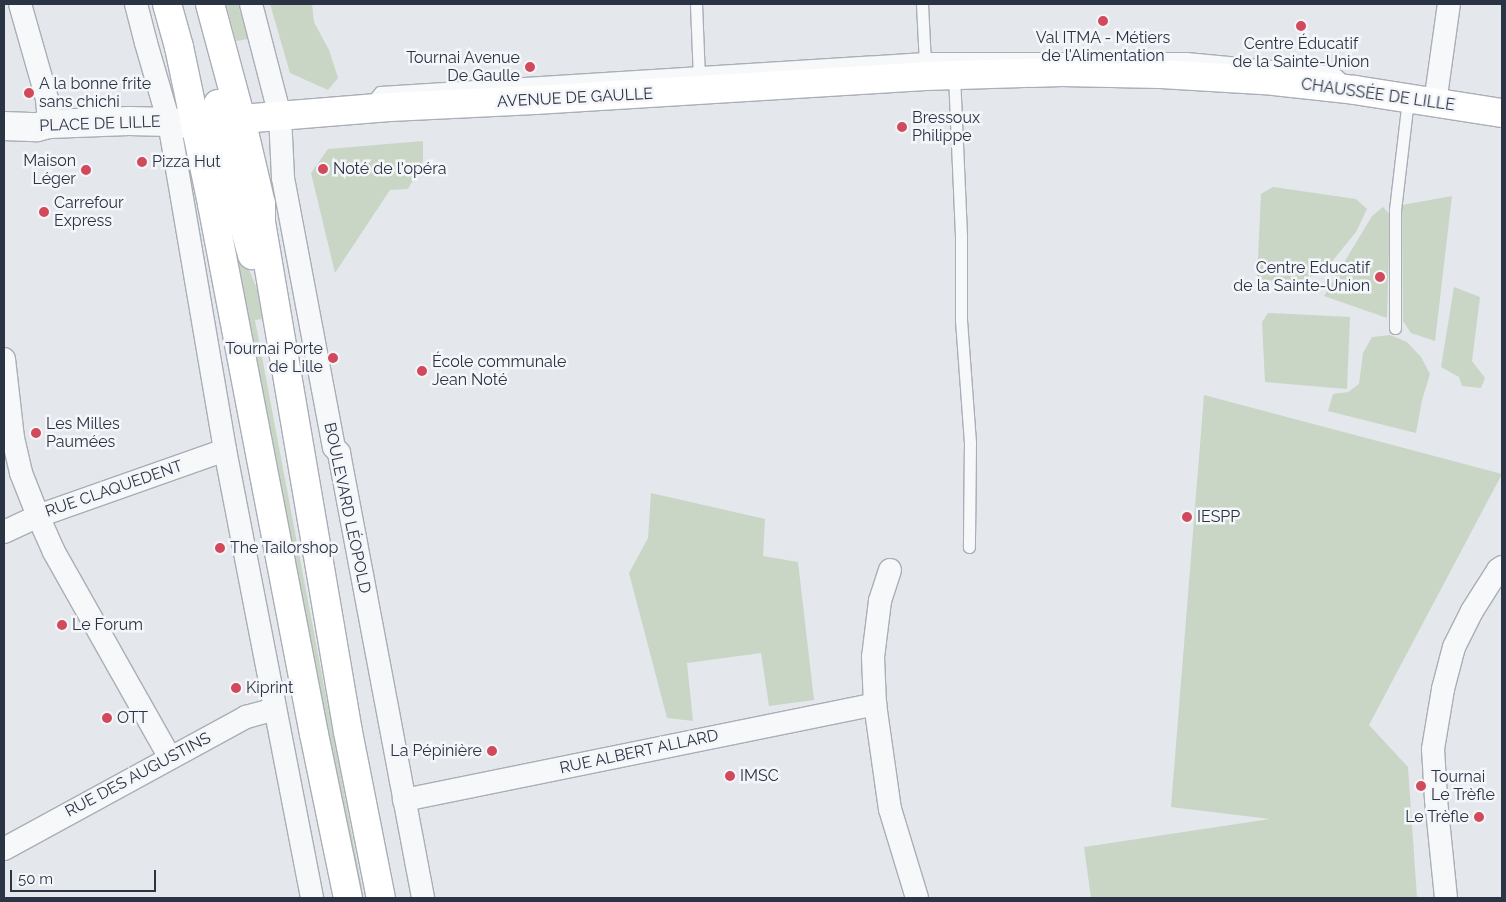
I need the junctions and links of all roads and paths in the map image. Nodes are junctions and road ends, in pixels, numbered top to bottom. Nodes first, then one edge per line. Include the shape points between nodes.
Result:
1 (20, 4) edge
2 (136, 4) edge
3 (167, 4) edge
4 (192, 4) edge
5 (210, 4) edge
6 (252, 4) edge
7 (696, 4) edge
8 (922, 4) edge
9 (1449, 4) edge
10 (925, 67) junction
11 (954, 75) junction
12 (699, 81) junction
13 (1355, 90) junction
14 (1408, 99) junction
15 (1435, 103) junction
16 (1502, 113) edge
17 (280, 116) junction
18 (169, 122) junction
19 (220, 122) junction
20 (49, 124) junction
21 (4, 126) edge
22 (1395, 328) dead end
23 (4, 359) edge
24 (225, 450) junction
25 (38, 516) junction
26 (4, 532) edge
27 (969, 547) dead end
28 (1502, 567) edge
29 (890, 570) dead end
30 (874, 704) junction
31 (275, 709) junction
32 (170, 758) junction
33 (404, 800) junction
34 (4, 849) edge
35 (312, 898) edge
36 (348, 898) edge
37 (381, 898) edge
38 (423, 898) edge
39 (917, 898) edge
40 (1446, 898) edge

1 - 20 street via 47,99
2 - 18 street
3 - 19 main road
4 - 19 main road
5 - 19 main road
6 - 17 street, BOULEVARD LÉOPOLD
7 - 12 lane
8 - 10 lane
9 - 15 street
10 - 11 main road, AVENUE DE GAULLE
10 - 12 main road, AVENUE DE GAULLE
10 - 13 lane via 1186,58 1334,72
11 - 13 main road, CHAUSSÉE DE LILLE via 1161,74
11 - 27 lane via 961,320 970,443
12 - 17 main road, AVENUE DE GAULLE
13 - 14 main road, CHAUSSÉE DE LILLE
14 - 15 main road, CHAUSSÉE DE LILLE
14 - 22 lane via 1396,204
15 - 16 main road, CHAUSSÉE DE LILLE
17 - 19 main road, AVENUE DE GAULLE
17 - 33 street, BOULEVARD LÉOPOLD via 283,178
18 - 19 street, PLACE DE LILLE
18 - 20 street, PLACE DE LILLE
18 - 24 street
19 - 36 main road
19 - 37 main road, BOULEVARD LÉOPOLD via 261,204 261,222 348,732
20 - 21 street, PLACE DE LILLE
23 - 25 street via 13,438 21,473
24 - 25 street, RUE CLAQUEDENT
24 - 31 street
25 - 26 street, RUE CLAQUEDENT
25 - 32 street via 54,552
28 - 40 street via 1461,632 1443,689 1433,749
29 - 30 street via 880,601 873,657
30 - 33 street, RUE ALBERT ALLARD
30 - 39 street via 890,809
31 - 32 street, RUE DES AUGUSTINS via 246,717
31 - 35 street
32 - 34 street, RUE DES AUGUSTINS
33 - 38 street, BOULEVARD LÉOPOLD

